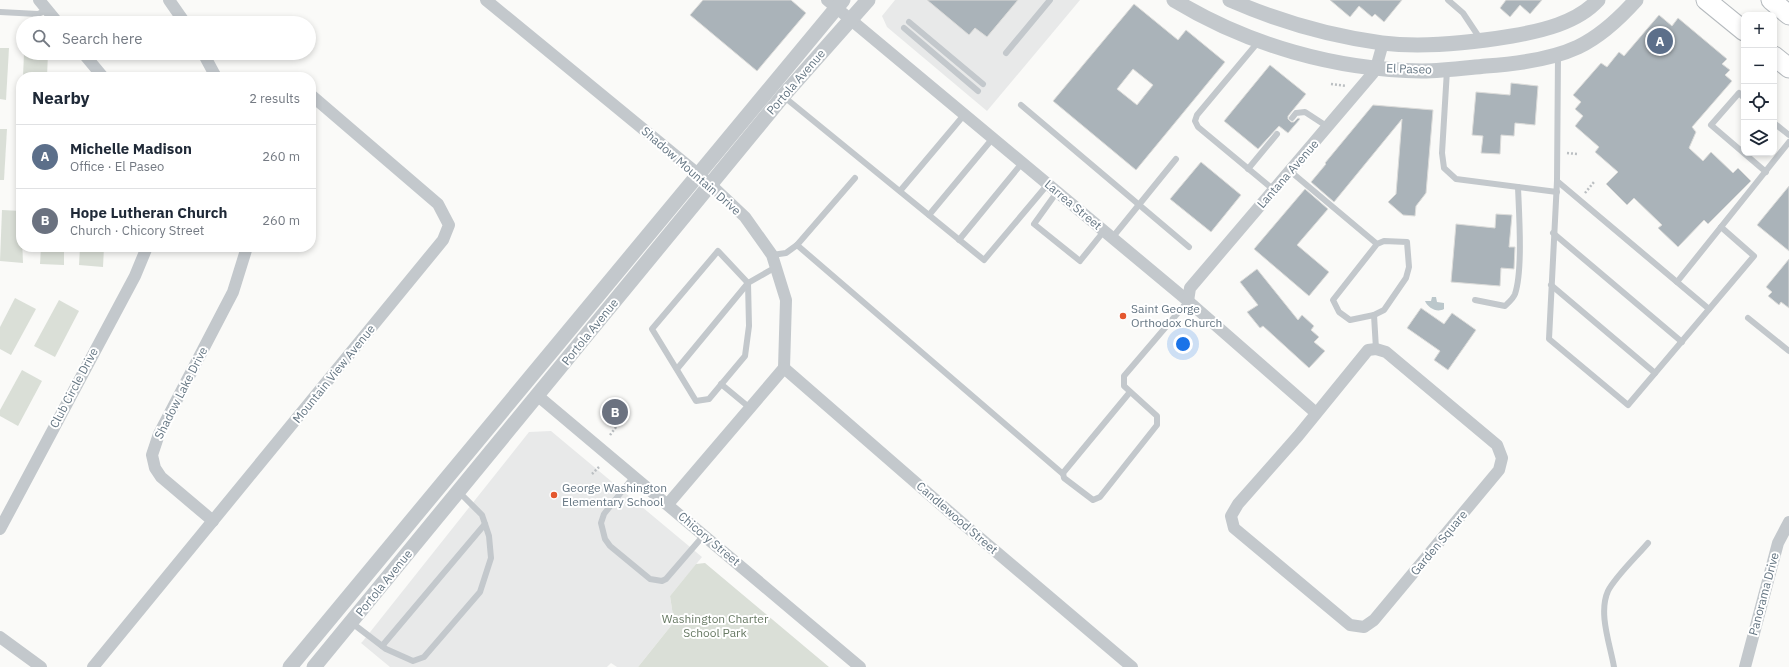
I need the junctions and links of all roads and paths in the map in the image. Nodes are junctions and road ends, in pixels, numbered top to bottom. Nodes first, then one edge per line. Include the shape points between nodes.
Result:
1 (39, 0) edge
2 (169, 0) edge
3 (486, 0) edge
4 (868, 0) edge
5 (1050, 0) edge
6 (1174, 0) edge
7 (1230, 0) edge
8 (1448, 0) edge
9 (1598, 0) edge
10 (1636, 0) edge
11 (1706, 0) edge
12 (1771, 0) edge
13 (835, 3) edge
14 (47, 10) junction
15 (0, 12) edge
16 (1789, 15) edge
17 (52, 16) edge
18 (180, 16) edge
19 (851, 20) junction
20 (909, 22) dead end
21 (904, 28) dead end
22 (1741, 29) edge
23 (1259, 41) junction
24 (1482, 41) junction
25 (1383, 43) junction
26 (1006, 53) dead end
27 (1558, 55) junction
28 (1777, 58) edge
29 (89, 60) edge
30 (207, 60) edge
31 (1376, 68) junction
32 (1789, 68) edge
33 (1447, 70) junction
34 (99, 72) edge
35 (213, 72) edge
36 (983, 84) dead end
37 (978, 91) dead end
38 (1741, 95) edge
39 (783, 96) junction
40 (316, 99) edge
41 (1021, 104) dead end
42 (964, 115) junction
43 (1292, 118) dead end
44 (1777, 125) edge
45 (1328, 127) junction
46 (1277, 134) dead end
47 (1789, 135) edge
48 (993, 138) junction
49 (1789, 142) edge
50 (1176, 159) dead end
51 (1022, 163) junction
52 (1248, 169) junction
53 (1290, 172) junction
54 (1766, 172) junction
55 (698, 175) junction
56 (855, 178) dead end
57 (1557, 181) junction
58 (710, 184) junction
59 (1518, 187) junction
60 (1052, 188) junction
61 (1274, 190) junction
62 (900, 191) junction
63 (1557, 192) junction
64 (1139, 205) junction
65 (929, 215) junction
66 (1721, 227) junction
67 (1553, 233) junction
68 (1108, 234) junction
69 (959, 240) junction
70 (1377, 244) junction
71 (797, 245) junction
72 (1189, 247) dead end
73 (145, 252) edge
74 (245, 252) edge
75 (772, 255) junction
76 (776, 267) junction
77 (1677, 282) junction
78 (748, 283) junction
79 (1551, 285) junction
80 (1475, 300) dead end
81 (1188, 301) junction
82 (1709, 309) junction
83 (1374, 315) junction
84 (1748, 318) dead end
85 (1682, 342) junction
86 (1376, 349) junction
87 (1789, 351) edge
88 (784, 368) junction
89 (677, 369) junction
90 (1655, 373) junction
91 (721, 384) junction
92 (1130, 392) junction
93 (538, 396) junction
94 (750, 408) junction
95 (1316, 413) junction
96 (623, 418) dead end
97 (610, 435) dead end
98 (599, 467) dead end
99 (592, 474) dead end
100 (1063, 474) junction
101 (634, 476) junction
102 (459, 492) junction
103 (668, 504) junction
104 (213, 521) junction
105 (1789, 522) edge
106 (485, 524) junction
107 (0, 529) edge
108 (704, 535) junction
109 (1648, 544) dead end
110 (352, 623) junction
111 (0, 637) edge
112 (382, 646) junction
113 (410, 660) junction
114 (41, 667) edge
115 (93, 667) edge
116 (290, 667) edge
117 (314, 667) edge
118 (411, 667) edge
119 (860, 667) edge
120 (1132, 667) edge
121 (1614, 667) edge
122 (1745, 667) edge

1 - 14 street
2 - 18 street
3 - 55 street, Shadow Mountain Drive
4 - 19 street, Portola Avenue
5 - 26 lane
6 - 23 street, El Paseo
7 - 25 street via 1288,22
8 - 24 lane via 1463,12
9 - 24 street via 1567,21 1531,32
10 - 27 street, El Paseo via 1615,23 1579,47
11 - 22 main road
12 - 16 main road
13 - 19 street, Larrea Street
13 - 55 street, Portola Avenue
14 - 15 lane via 38,14
14 - 17 street
19 - 39 street, Portola Avenue
19 - 42 street, Larrea Street
20 - 36 lane
21 - 37 lane
23 - 31 street, El Paseo via 1329,61
23 - 52 lane via 1197,115 1195,121 1198,127
24 - 25 street via 1433,44
25 - 31 street, Lantana Avenue
27 - 33 street, El Paseo via 1504,65
27 - 57 lane
28 - 32 main road
29 - 34 street
30 - 35 street
31 - 33 street, El Paseo
31 - 45 street, Lantana Avenue
33 - 59 lane via 1442,153 1444,168 1456,179
38 - 54 lane via 1739,93 1711,125
39 - 58 street, Portola Avenue
39 - 62 lane
40 - 104 street, Mountain View Avenue via 438,204 449,225 443,240
41 - 64 lane
42 - 48 street, Larrea Street
42 - 62 lane
43 - 45 lane via 1296,113 1306,112
44 - 47 lane
45 - 53 street, Lantana Avenue
46 - 52 lane
48 - 51 street, Larrea Street
48 - 65 lane
49 - 54 lane
50 - 64 lane
51 - 60 street, Larrea Street
51 - 69 lane
52 - 61 lane
53 - 61 street, Lantana Avenue
53 - 70 lane
54 - 66 lane
55 - 58 street, Shadow Mountain Drive
55 - 116 street, Portola Avenue
56 - 71 lane
57 - 63 lane
57 - 77 lane
58 - 75 street, Shadow Mountain Drive via 745,217
58 - 93 street, Portola Avenue
59 - 63 lane
59 - 80 lane via 1518,274 1514,294 1505,306
60 - 68 street, Larrea Street
60 - 68 lane via 1034,224 1080,261
60 - 69 lane via 984,260
61 - 81 street, Lantana Avenue via 1190,288
62 - 65 lane
63 - 67 lane
64 - 68 lane
64 - 72 lane
65 - 69 lane
66 - 77 lane
66 - 82 lane via 1754,256
67 - 79 lane
67 - 85 lane
68 - 81 street, Larrea Street
70 - 83 lane via 1407,242 1409,267 1406,278 1396,294 1384,310
70 - 83 lane via 1333,300 1340,312 1350,320
71 - 75 lane via 786,253
71 - 100 lane
73 - 107 street, Club Circle Drive via 135,276
74 - 104 street, Shadow Lake Drive via 233,292 180,392 152,454 155,468 162,477
75 - 76 street, Shadow Mountain Drive
76 - 78 lane
76 - 88 street, Shadow Mountain Drive via 786,300
77 - 82 lane
78 - 89 lane
78 - 89 lane via 718,251 652,329
78 - 91 lane via 749,326 745,356
79 - 90 lane
79 - 90 lane via 1549,338 1555,344 1628,405
81 - 92 lane via 1124,376 1124,386
81 - 95 street, Larrea Street
82 - 85 lane
83 - 86 lane
84 - 87 lane
85 - 90 lane
86 - 95 street, Garden Square via 1368,350
86 - 95 street, Garden Square via 1386,352 1497,445 1502,458 1499,470 1374,620 1364,627 1350,624 1234,528 1231,516 1238,504
88 - 94 street
88 - 120 street, Candlewood Street via 960,522
89 - 91 lane via 696,401 709,399
91 - 94 lane
92 - 100 lane
92 - 100 lane via 1157,416 1157,425 1100,497 1093,500 1064,478
93 - 101 street, Chicory Street
93 - 102 street, Portola Avenue
94 - 103 street
96 - 97 path
98 - 99 path
101 - 103 street, Chicory Street
101 - 108 lane via 609,506 601,523 610,546 655,581 666,579
102 - 106 lane via 482,515
102 - 110 street, Portola Avenue
103 - 108 street, Chicory Street
104 - 115 street, Mountain View Avenue
105 - 122 street, Panorama Drive via 1778,544
106 - 112 lane
106 - 113 lane via 491,558 480,592 424,657
108 - 119 street, Chicory Street
109 - 121 lane via 1608,591 1605,618
110 - 112 lane
110 - 117 street, Portola Avenue
111 - 114 street
112 - 113 lane
113 - 118 lane

